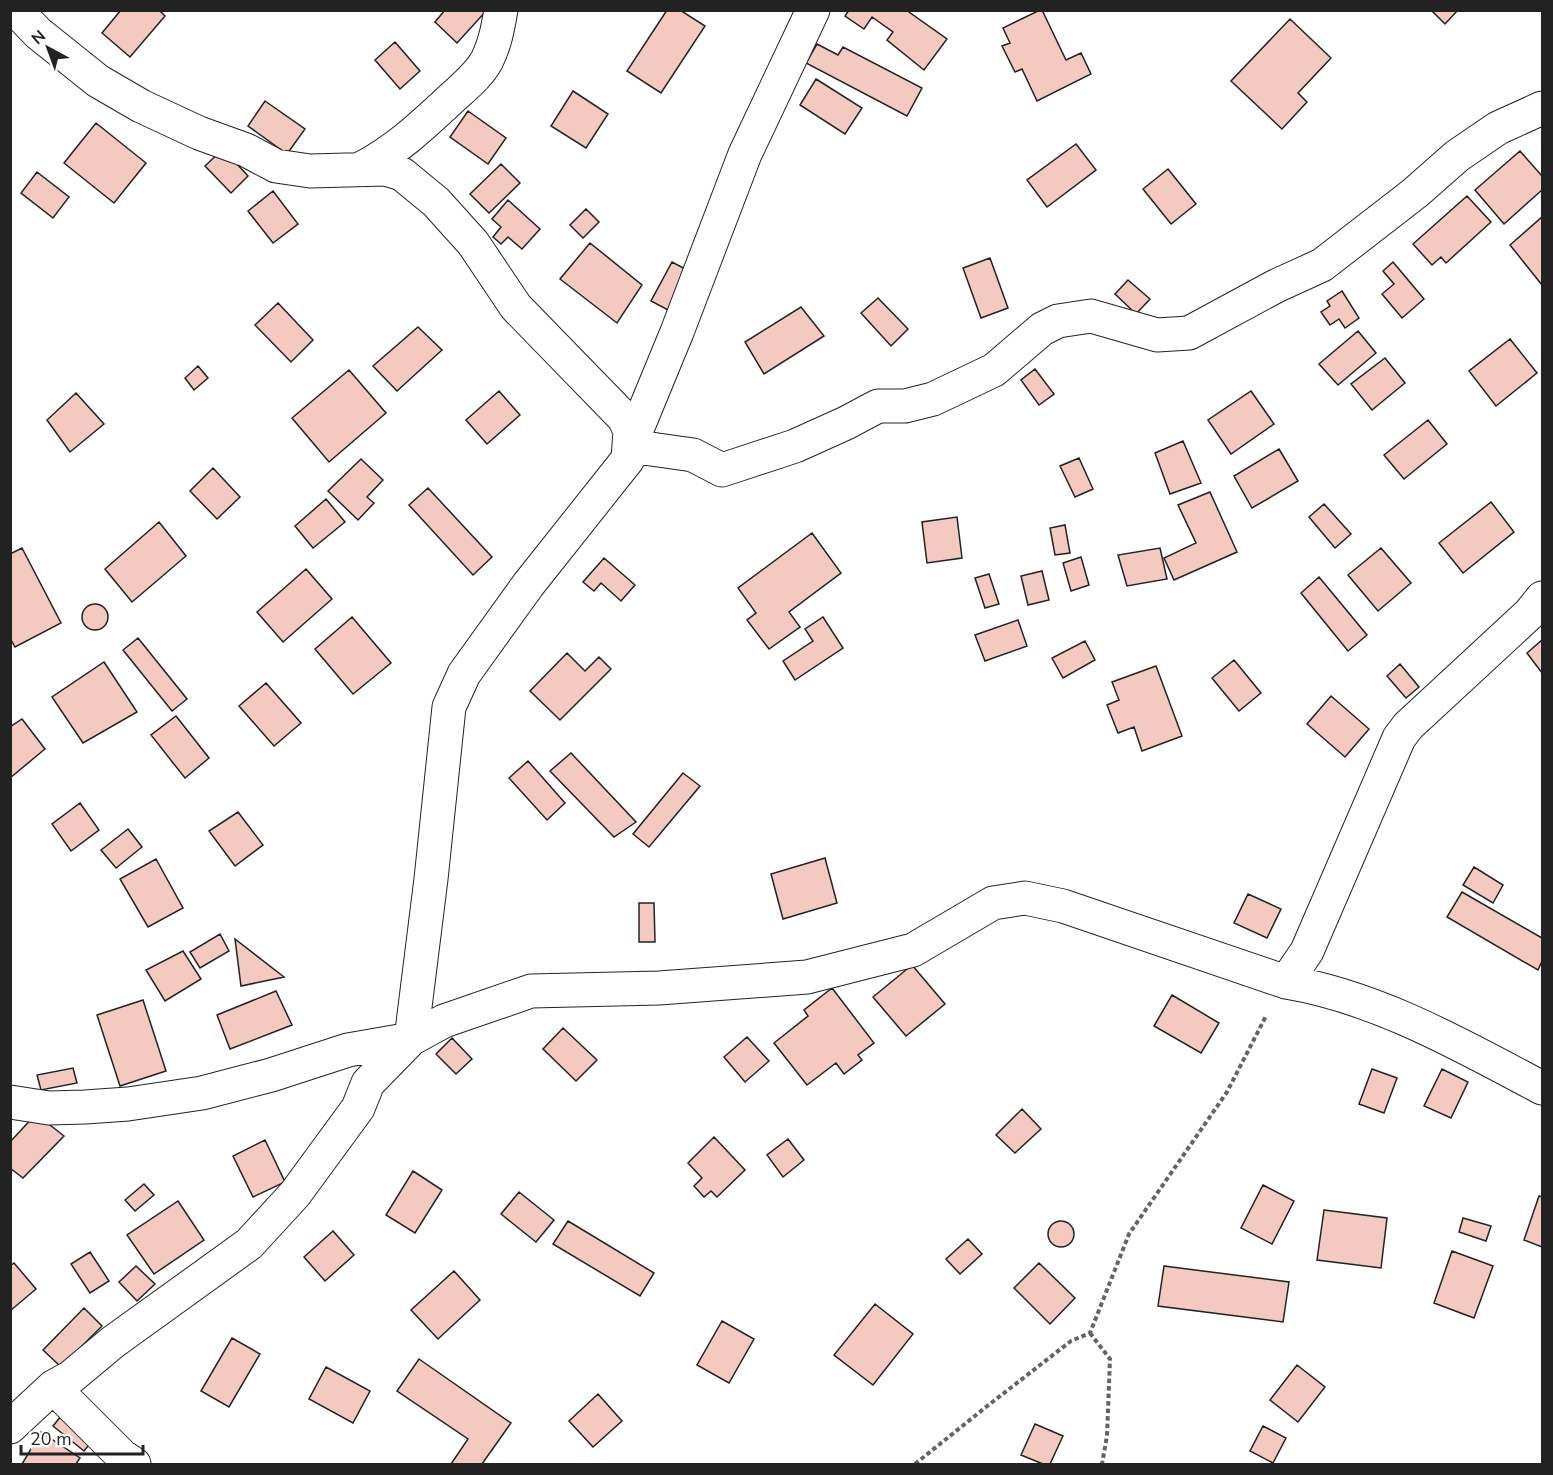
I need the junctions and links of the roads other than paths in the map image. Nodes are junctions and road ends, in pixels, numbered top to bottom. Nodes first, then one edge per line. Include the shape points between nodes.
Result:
1 (16, 10) edge
2 (501, 10) edge
3 (813, 10) edge
4 (1542, 108) edge
5 (362, 168) junction
6 (630, 446) junction
7 (1542, 598) edge
8 (1286, 982) junction
9 (411, 1039) junction
10 (1542, 1088) edge
11 (10, 1102) edge
12 (53, 1387) junction
13 (10, 1427) edge
14 (134, 1464) edge

1 - 5 street via 98,81 198,133 246,150 276,166 310,171
2 - 5 street via 494,42 477,74 415,133
3 - 6 street via 745,154
4 - 6 street via 1498,128 1457,156 1322,265 1189,333 1157,334 1091,316 1058,321 994,370 933,399 905,406 878,406 795,446 722,470 693,455
5 - 6 street via 402,174 436,202 473,243 516,307 624,417 630,431
6 - 9 street via 628,459 528,585 464,674 449,707
7 - 8 street via 1408,726 1307,951
8 - 9 street via 1063,906 1025,898 993,903 913,950 807,977 659,988 531,991 444,1021
8 - 10 street via 1365,1002
9 - 11 street via 348,1050 202,1093 85,1107 49,1108
9 - 12 street via 368,1083 358,1108 295,1194 249,1244
12 - 13 street
12 - 14 street

